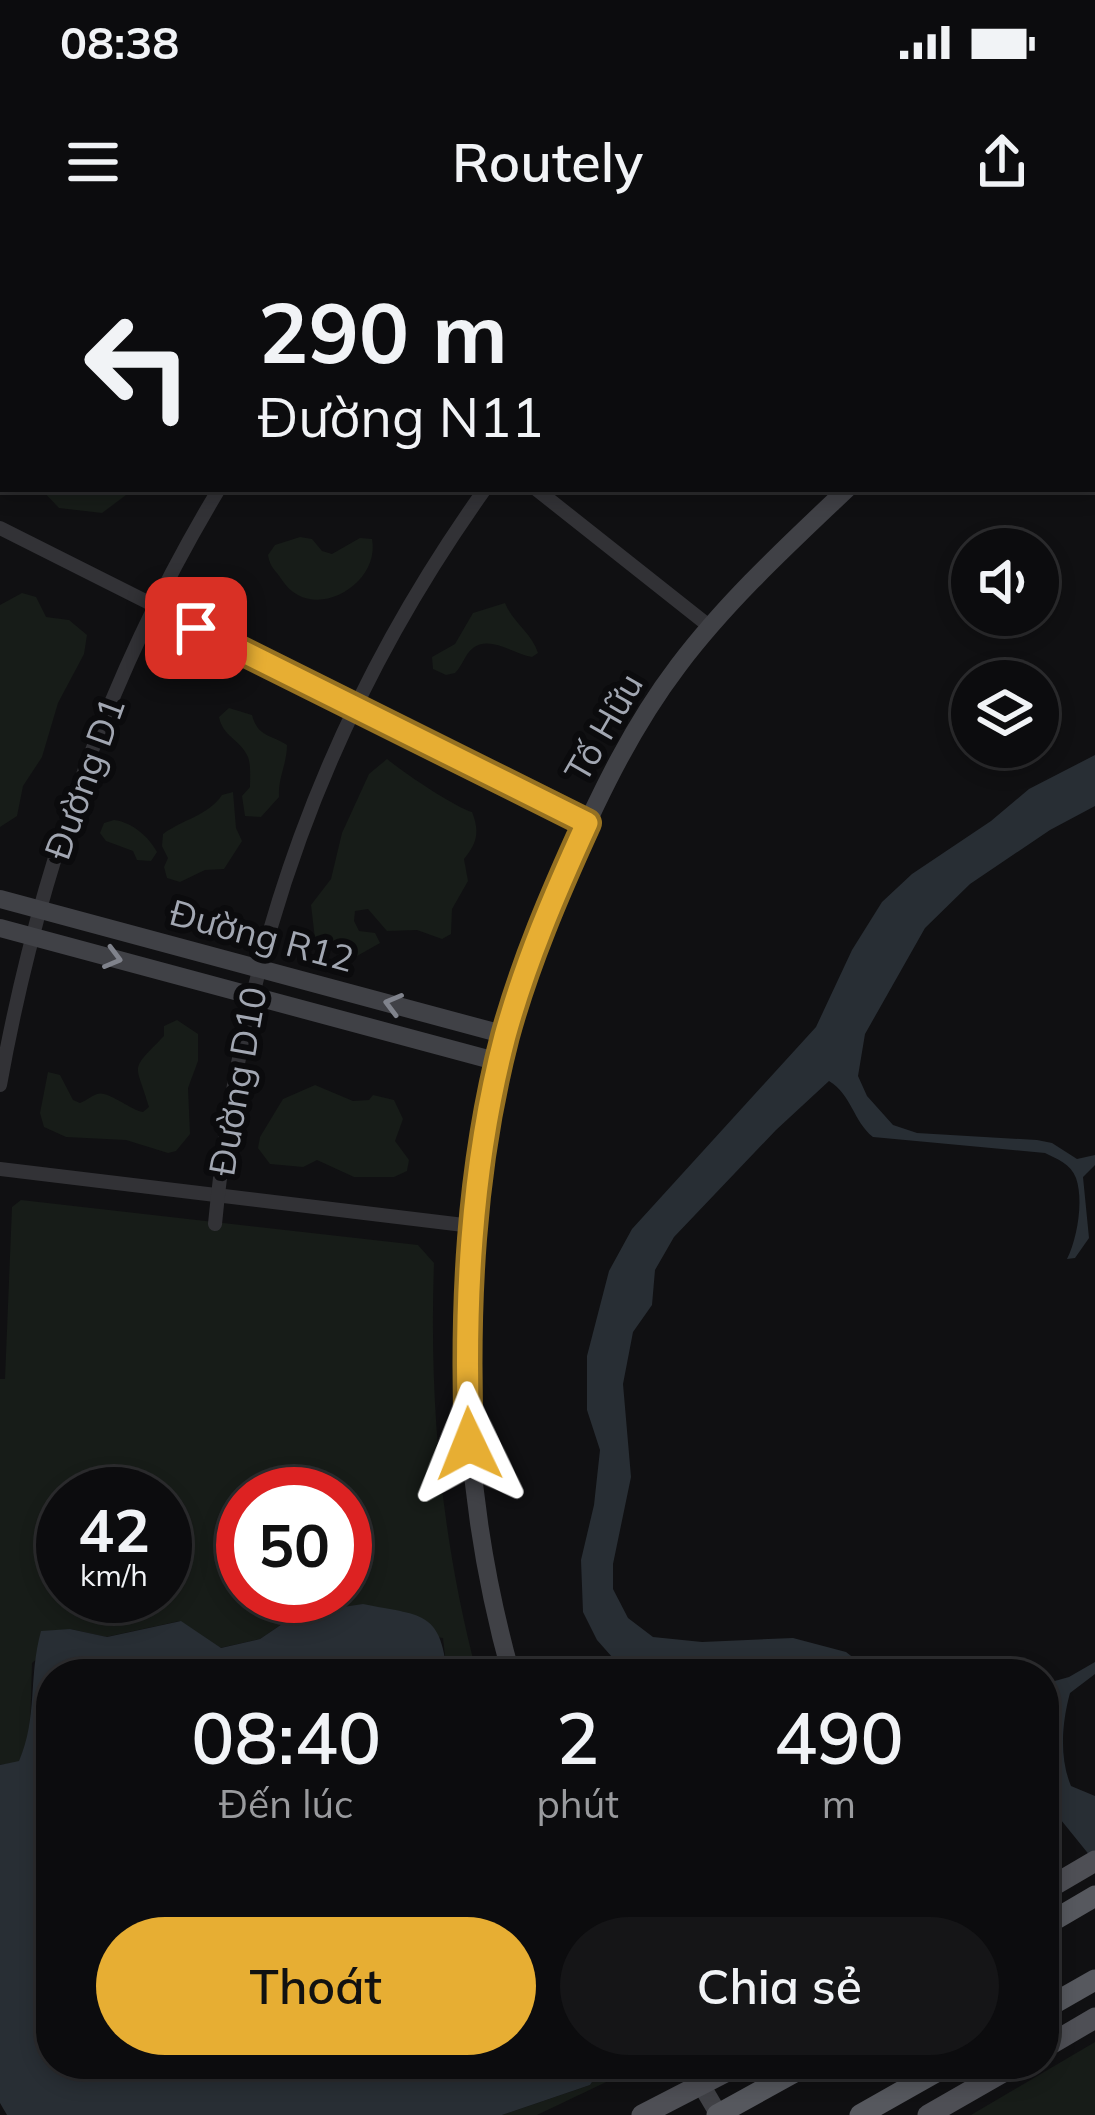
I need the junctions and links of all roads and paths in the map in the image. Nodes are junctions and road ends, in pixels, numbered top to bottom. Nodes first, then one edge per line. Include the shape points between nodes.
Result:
1 (217, 492) edge
2 (483, 492) edge
3 (540, 492) edge
4 (844, 492) edge
5 (0, 528) edge
6 (154, 607) junction
7 (709, 626) junction
8 (353, 705) junction
9 (587, 823) junction
10 (0, 899) edge
11 (38, 909) junction
12 (0, 928) edge
13 (31, 936) junction
14 (257, 968) junction
15 (250, 995) junction
16 (506, 1035) junction
17 (499, 1062) junction
18 (0, 1085) edge
19 (0, 1169) edge
20 (217, 1196) junction
21 (214, 1224) dead end
22 (472, 1226) junction
23 (507, 1659) edge
24 (1095, 1861) edge
25 (1059, 1882) edge
26 (1091, 1899) edge
27 (1059, 1917) edge
28 (1087, 1984) edge
29 (1059, 2000) edge
30 (1095, 2018) edge
31 (1059, 2039) edge
32 (697, 2079) edge
33 (712, 2079) edge
34 (782, 2079) edge
35 (924, 2079) edge
36 (991, 2079) edge
37 (700, 2085) junction
38 (642, 2115) edge
39 (718, 2115) edge
40 (860, 2115) edge
41 (928, 2115) edge

1 - 6 street, Đường D1
2 - 8 street, Đường D10
3 - 7 street
4 - 7 main road, Tố Hữu
5 - 6 street
6 - 8 street
6 - 11 street, Đường D1 via 89,753
7 - 9 main road, Tố Hữu via 644,716
8 - 9 street
8 - 14 street, Đường D10 via 303,823
9 - 16 main road, Tố Hữu
10 - 11 main road, Đường R12
11 - 13 street, Đường D1
11 - 14 main road, Đường R12
12 - 13 main road, Đường R12
13 -> 15 main road, Đường R12
13 - 18 street, Đường D1
14 - 15 street, Đường D10
16 -> 14 main road, Đường R12
15 - 17 main road, Đường R12
15 - 20 street, Đường D10
16 - 17 main road, Tố Hữu
17 - 22 main road, Tố Hữu
19 - 20 street
20 - 21 street, Đường D10
20 - 22 street
22 - 23 main road, Tố Hữu via 469,1444 480,1542
24 - 25 main road
26 - 27 highway
28 - 29 highway
30 - 31 main road
32 - 37 main road
33 - 37 main road
34 - 39 highway
35 - 40 highway
36 - 41 main road
37 - 38 main road
37 - 39 main road

